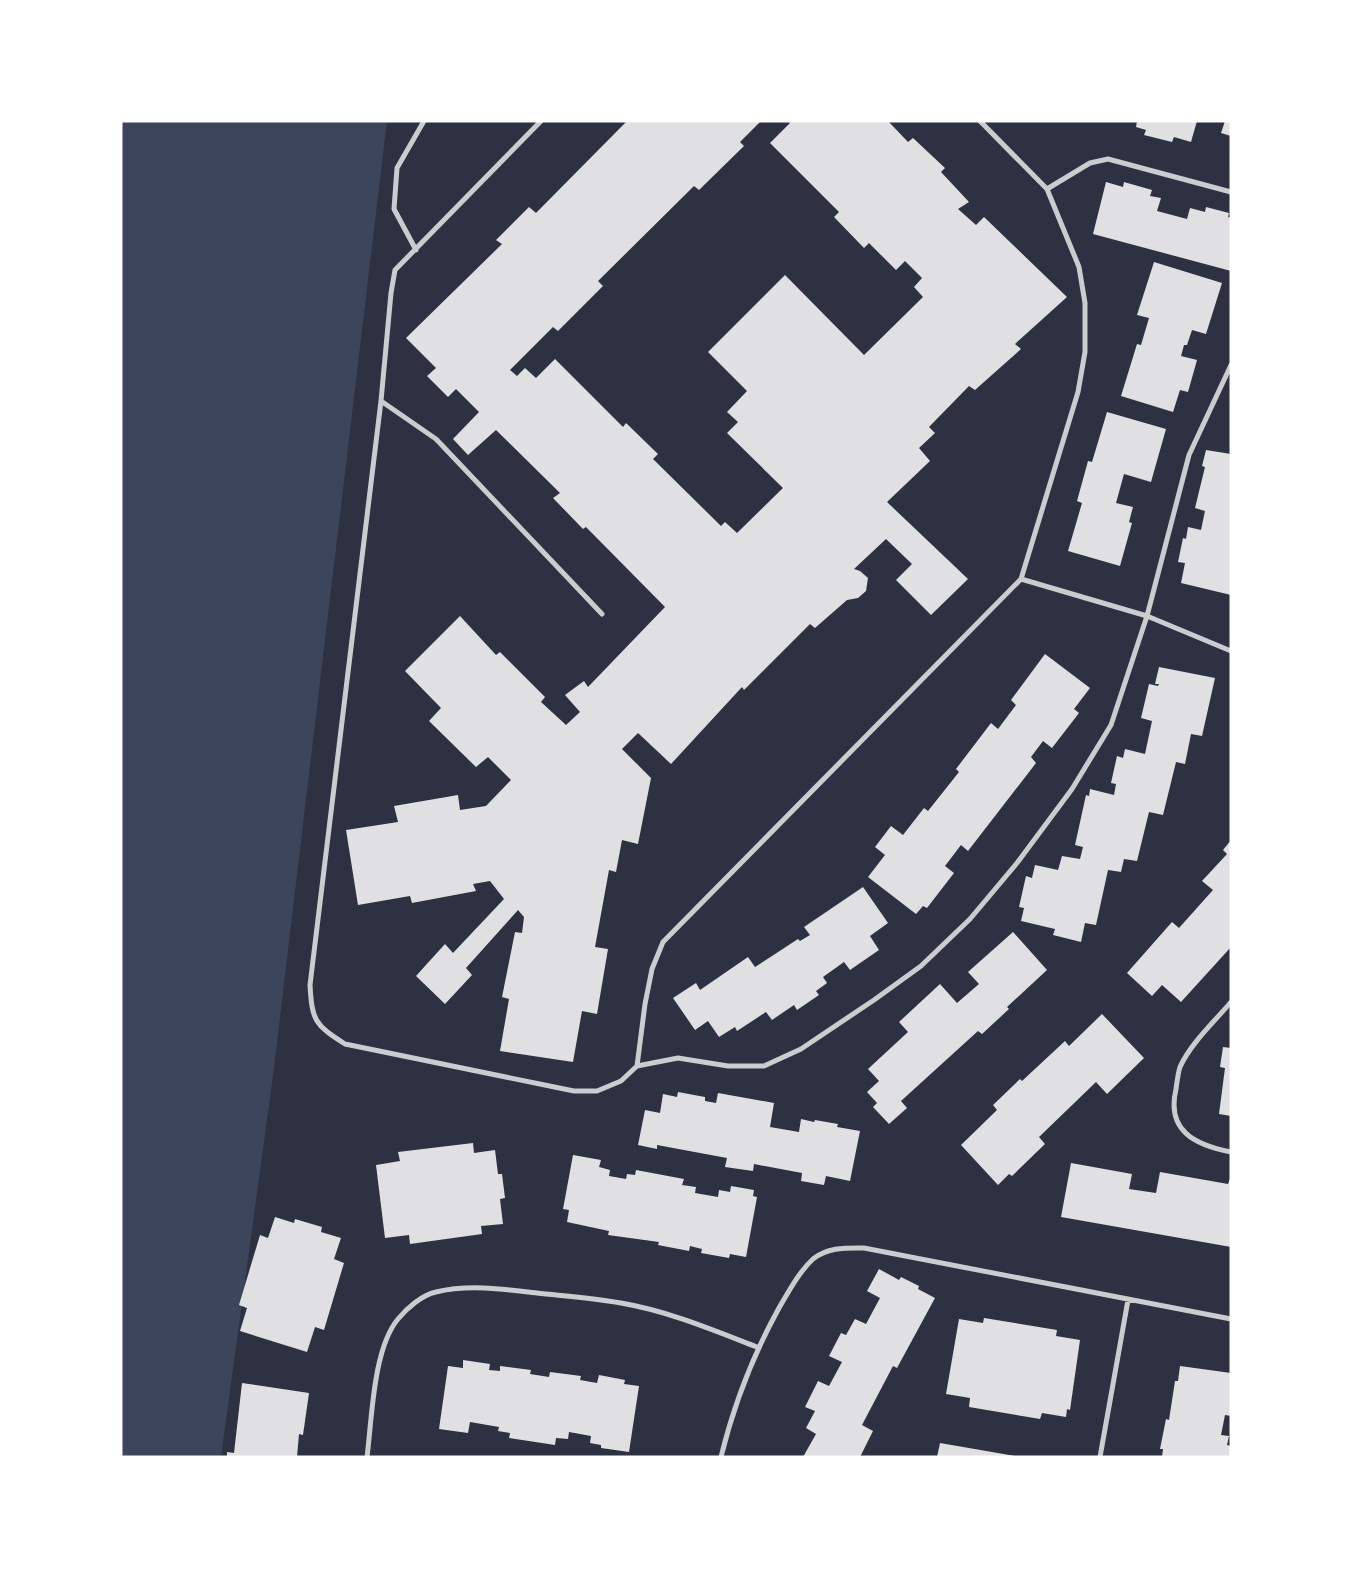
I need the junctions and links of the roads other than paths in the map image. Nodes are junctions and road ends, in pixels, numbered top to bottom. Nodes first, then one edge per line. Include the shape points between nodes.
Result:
1 (424, 121) edge
2 (541, 121) edge
3 (980, 121) edge
4 (1047, 189) junction
5 (1231, 192) edge
6 (416, 250) junction
7 (1231, 365) edge
8 (381, 401) junction
9 (1021, 579) junction
10 (603, 614) dead end
11 (1147, 616) junction
12 (1231, 651) edge
13 (1231, 1002) edge
14 (637, 1066) junction
15 (1231, 1153) edge
16 (1128, 1300) junction
17 (1231, 1319) edge
18 (757, 1347) junction
19 (367, 1457) edge
20 (721, 1457) edge
21 (1100, 1457) edge

1 - 6 lane via 397,168 394,209
2 - 6 lane
3 - 4 lane
4 - 5 lane via 1090,163 1108,159
4 - 9 lane via 1079,267 1085,352 1078,392
6 - 8 lane via 395,270
7 - 11 lane via 1189,455
8 - 10 lane via 436,439
8 - 14 lane via 313,948 312,1013 324,1031 345,1044 574,1091 597,1091 621,1081
9 - 11 lane
9 - 14 lane via 663,942 652,969
11 - 12 lane
11 - 14 lane via 1111,725 1072,789 970,919 920,966 802,1049 764,1066 678,1058
13 - 15 lane via 1180,1067 1174,1096 1175,1119 1187,1136 1207,1148
16 - 17 lane
16 - 18 lane via 864,1248 837,1248 814,1259 792,1285
16 - 21 lane
18 - 19 lane via 694,1322 622,1303 509,1290 434,1292 396,1320 383,1345
18 - 20 lane via 730,1418

